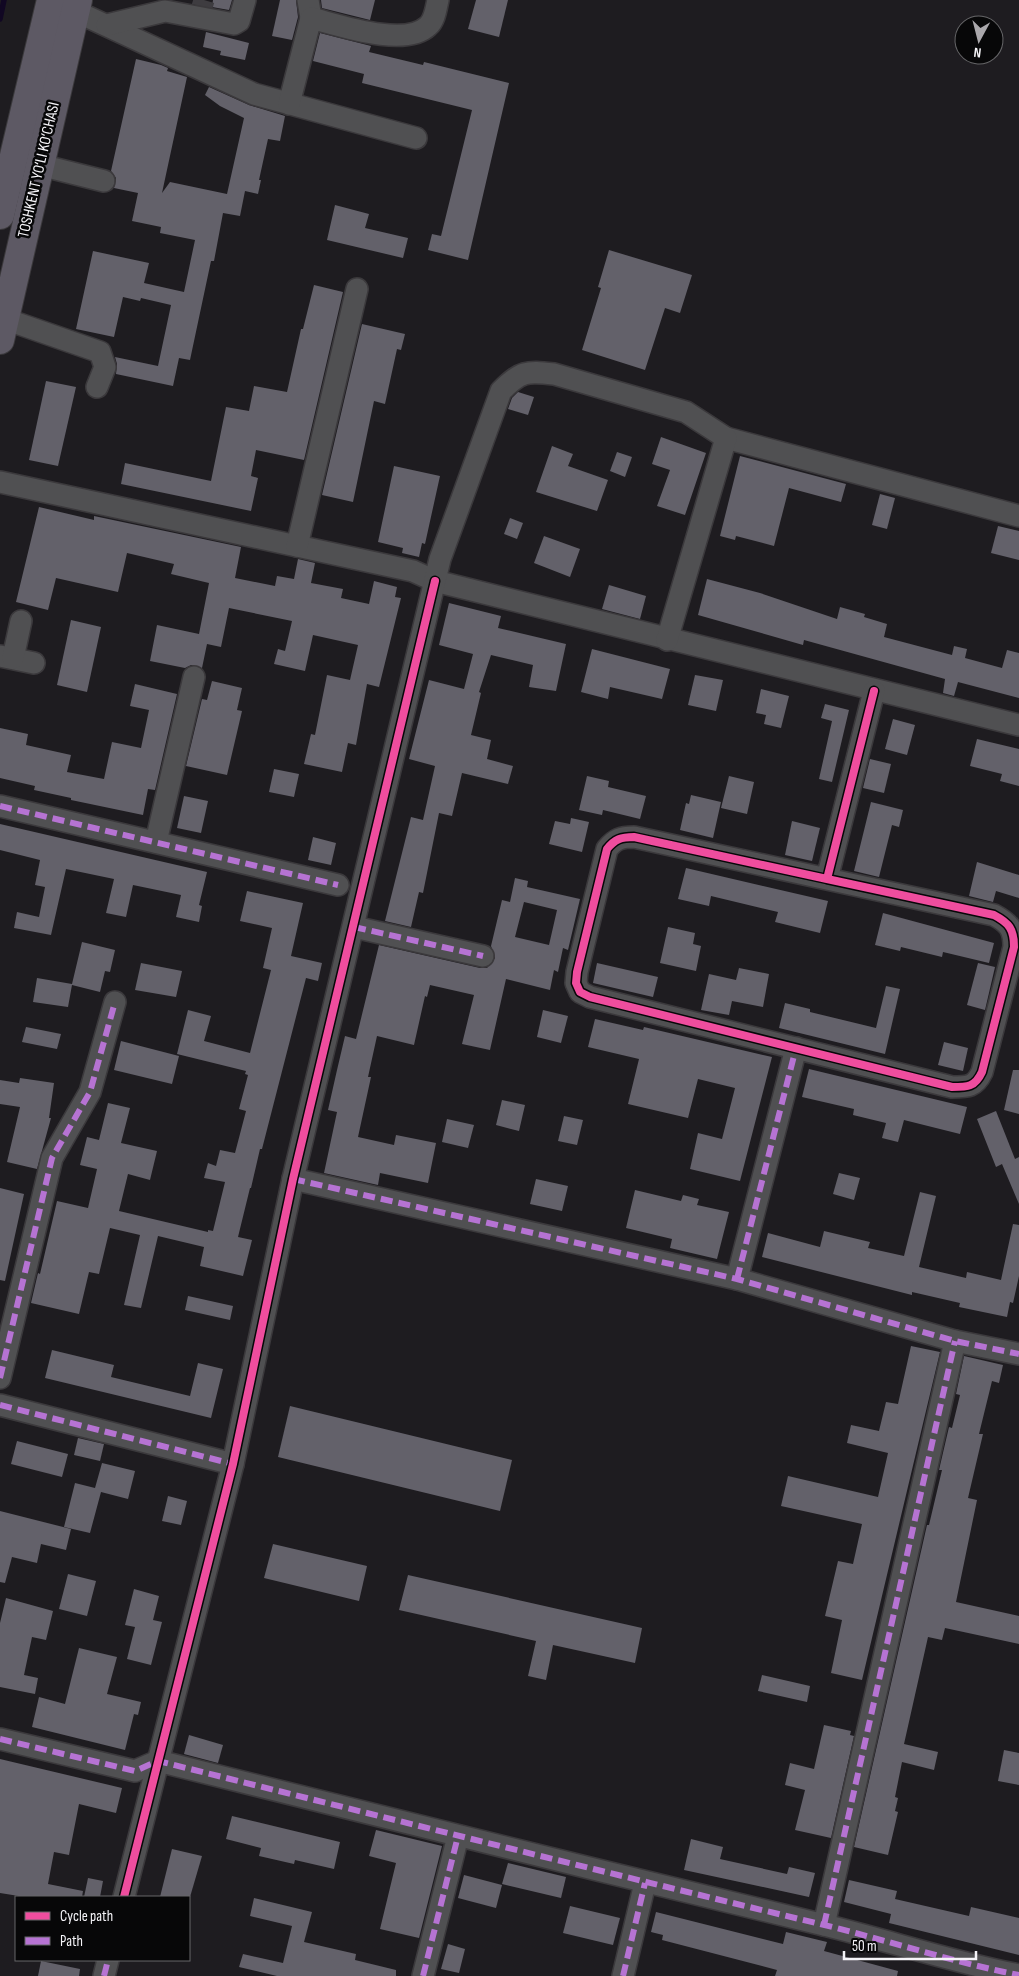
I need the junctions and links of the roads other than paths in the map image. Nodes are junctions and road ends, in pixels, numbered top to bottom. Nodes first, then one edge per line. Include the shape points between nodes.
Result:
1 (244, 0) edge
2 (438, 0) edge
3 (68, 4) edge
4 (166, 5) edge
5 (309, 9) edge
6 (107, 25) junction
7 (289, 104) junction
8 (416, 138) dead end
9 (40, 165) junction
10 (4, 180) edge
11 (104, 181) dead end
12 (0, 215) edge
13 (356, 289) dead end
14 (2, 329) edge
15 (97, 387) dead end
16 (726, 438) junction
17 (0, 482) edge
18 (1019, 516) edge
19 (297, 546) junction
20 (435, 582) junction
21 (21, 621) dead end
22 (667, 640) junction
23 (16, 659) edge
24 (194, 677) dead end
25 (874, 691) junction
26 (1019, 726) edge
27 (0, 806) edge
28 (156, 842) junction
29 (827, 879) junction
30 (338, 885) dead end
31 (354, 926) junction
32 (483, 956) dead end
33 (115, 1002) dead end
34 (796, 1048) junction
35 (293, 1179) junction
36 (736, 1279) junction
37 (955, 1341) junction
38 (1019, 1354) edge
39 (0, 1378) edge
40 (0, 1405) edge
41 (233, 1464) junction
42 (0, 1739) edge
43 (158, 1761) junction
44 (458, 1836) junction
45 (645, 1883) junction
46 (124, 1896) edge
47 (824, 1925) junction
48 (108, 1961) edge
49 (1019, 1975) edge
50 (104, 1976) edge
51 (423, 1976) edge
52 (623, 1976) edge

1 - 4 street via 239,21 234,24 201,12
2 - 5 street via 427,27 393,36
3 - 6 street
3 - 9 highway, TOSHKENT YO‘LI KO‘CHASI
3 - 10 highway, TOSHKENT YO‘LI KO‘CHASI
4 - 6 street
5 - 7 street
6 - 7 street via 254,94
7 - 8 street
9 - 11 street
9 - 14 highway, TOSHKENT YO‘LI KO‘CHASI
10 - 12 highway, TOSHKENT YO‘LI KO‘CHASI
13 - 19 street
14 - 15 street via 100,352 106,367
16 - 18 street
16 - 20 street via 686,412 554,374 532,372 515,377 501,391 440,558
16 - 22 street
17 - 19 street
19 - 20 street via 413,571
20 - 22 street
20 - 31 street
21 - 23 street
22 - 25 street
24 - 28 street
25 - 26 street
25 - 29 street
27 - 28 street
28 - 30 street
29 - 34 street via 994,915 1008,922 1014,934 1014,947 982,1072 977,1082 969,1087 952,1087
29 - 34 street via 622,837 607,849 577,972 576,983 580,992 590,997
31 - 32 street
31 - 35 street
33 - 39 street via 90,1092 52,1158
34 - 36 street
35 - 36 street
35 - 41 street
36 - 37 street
37 - 38 street
37 - 47 street
40 - 41 street
41 - 43 street
42 - 43 street via 136,1771
43 - 44 street
43 - 46 street
44 - 45 street
44 - 51 street
45 - 47 street
45 - 52 street
47 - 49 street
48 - 50 street

